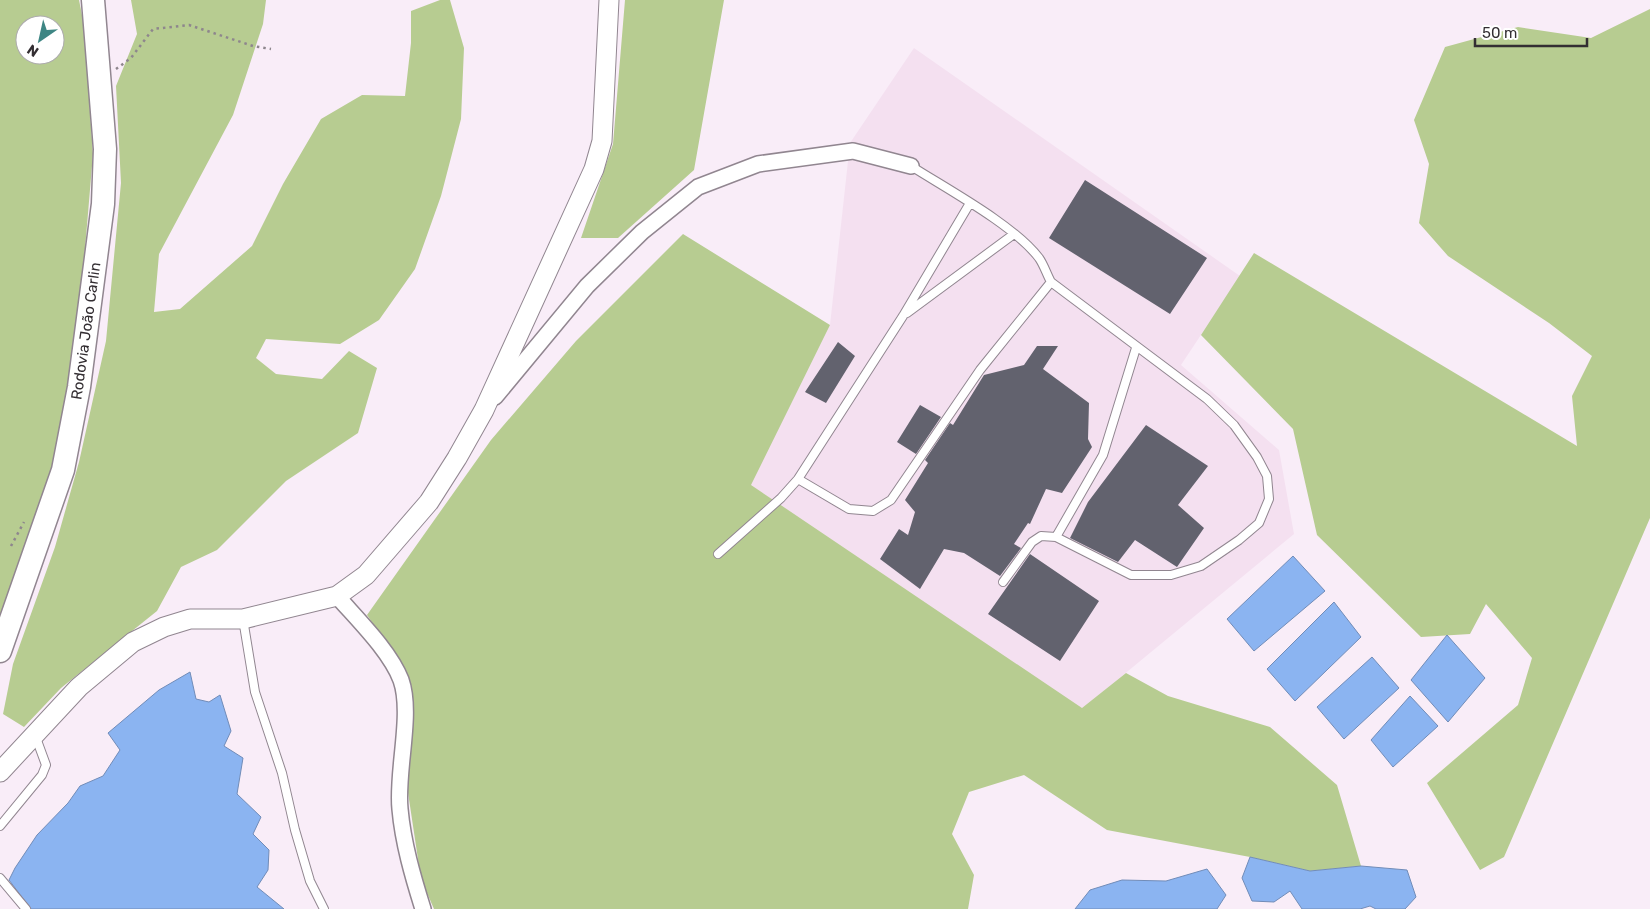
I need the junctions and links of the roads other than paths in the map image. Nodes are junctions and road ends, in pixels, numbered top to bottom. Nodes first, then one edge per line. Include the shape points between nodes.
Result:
1 (93, 0) edge
2 (609, 0) edge
3 (911, 166) joint
4 (970, 203) junction
5 (1014, 234) junction
6 (1051, 282) junction
7 (903, 316) junction
8 (1136, 348) junction
9 (484, 410) junction
10 (798, 479) junction
11 (1056, 537) junction
12 (718, 554) dead end
13 (1003, 582) dead end
14 (337, 596) junction
15 (243, 619) junction
16 (0, 651) edge
17 (35, 735) junction
18 (0, 772) edge
19 (0, 826) edge
20 (0, 878) edge
21 (26, 909) edge
22 (324, 909) edge
23 (423, 909) edge

1 - 16 main road, Rodovia João Carlin via 105,149 103,204 80,387 63,470
2 - 9 street via 603,133 594,169
3 - 4 lane
3 - 9 street via 853,151 758,164 698,187 642,232 587,286
4 - 5 lane
4 - 7 lane
5 - 6 lane via 1039,258
5 - 7 lane
6 - 8 lane
6 - 10 lane via 980,370 891,500 873,511 849,509
7 - 10 lane
8 - 11 lane via 1103,455
8 - 11 lane via 1164,365 1207,399 1234,426 1257,457 1267,476 1269,499 1259,523 1201,566 1171,575 1130,575
9 - 14 street via 430,502 366,575
10 - 12 lane
11 - 13 lane via 1041,536 1032,542
14 - 15 street
14 - 23 street via 375,638 400,679 406,699 400,808 411,872
15 - 17 street via 190,619 133,642 79,687
15 - 22 lane via 255,692 282,773 310,881
17 - 18 street
17 - 19 lane via 46,765 42,775
20 - 21 lane

